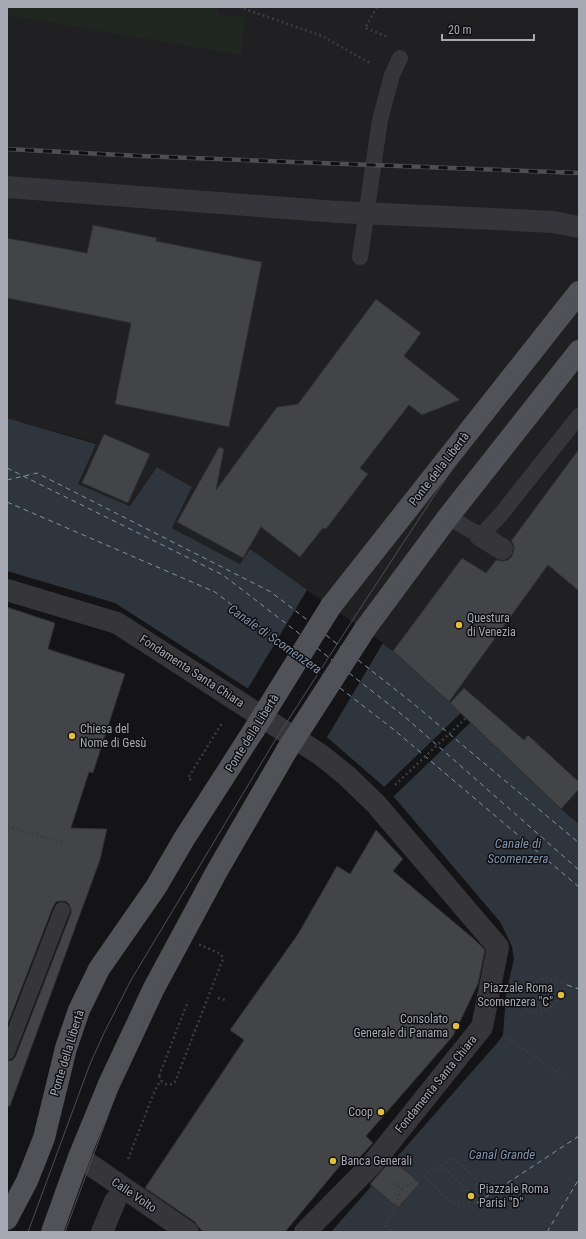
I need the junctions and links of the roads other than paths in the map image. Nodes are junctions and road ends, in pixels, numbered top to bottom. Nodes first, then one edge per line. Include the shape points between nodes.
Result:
1 (400, 58) dead end
2 (7, 187) edge
3 (579, 227) edge
4 (360, 257) dead end
5 (579, 292) edge
6 (579, 350) edge
7 (579, 416) edge
8 (448, 517) junction
9 (481, 536) junction
10 (502, 549) dead end
11 (7, 590) edge
12 (62, 910) dead end
13 (7, 1052) edge
14 (80, 1157) junction
15 (115, 1196) junction
16 (7, 1220) edge
17 (52, 1232) edge
18 (102, 1232) edge
19 (188, 1232) edge
20 (305, 1232) edge

1 - 4 lane via 392,75 380,120
2 - 3 street, bridge via 338,212 553,222
5 - 16 main road, Ponte della Libertà, bridge via 331,606 156,887 99,969 79,1010 66,1048 44,1138 27,1181
6 - 8 main road
7 - 9 lane
8 - 9 lane
8 - 14 main road, bridge via 364,629 287,750 217,871 154,988 109,1084
9 - 10 street
11 - 20 street, Fondamenta Santa Chiara via 117,623 321,755 381,799 498,947 482,1027 373,1163
12 - 13 lane
14 - 15 street, Calle Volto
14 - 17 main road
15 - 18 street
15 - 19 street, Calle Volto

